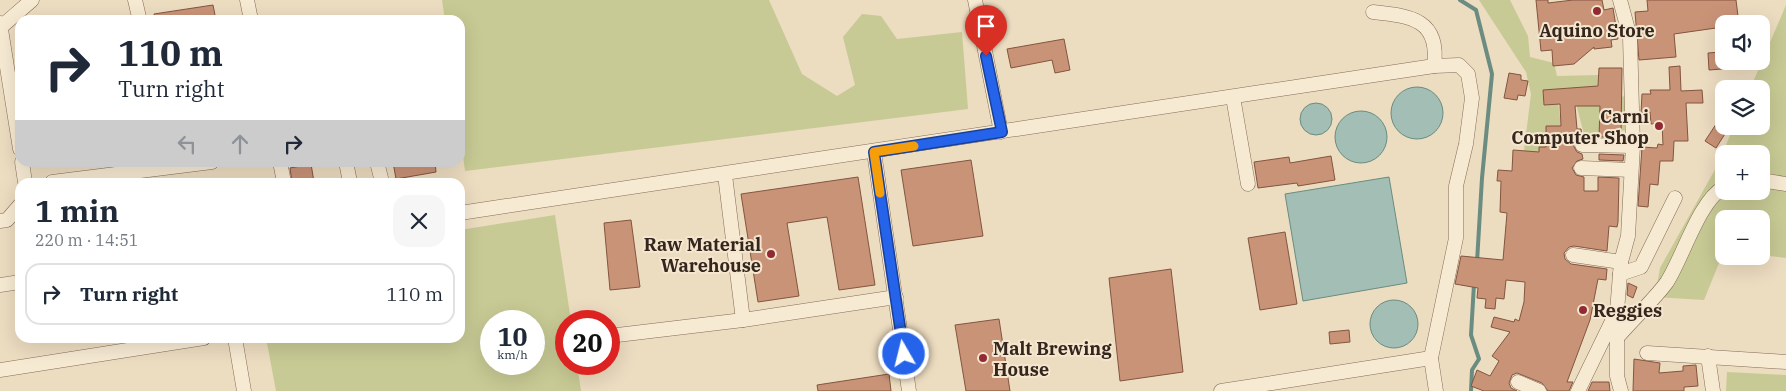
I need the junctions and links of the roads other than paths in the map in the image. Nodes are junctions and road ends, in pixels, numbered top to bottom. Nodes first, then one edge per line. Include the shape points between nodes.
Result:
1 (32, 0) edge
2 (135, 0) edge
3 (247, 0) edge
4 (974, 0) edge
5 (1620, 0) edge
6 (1373, 12) dead end
7 (138, 15) edge
8 (250, 15) edge
9 (0, 25) edge
10 (1434, 66) junction
11 (1233, 97) junction
12 (15, 119) edge
13 (1002, 132) junction
14 (1582, 145) dead end
15 (1633, 146) junction
16 (874, 152) junction
17 (172, 167) edge
18 (1581, 168) dead end
19 (1631, 170) junction
20 (726, 175) junction
21 (84, 178) edge
22 (1770, 181) edge
23 (1248, 184) dead end
24 (1786, 184) edge
25 (1715, 194) edge
26 (1675, 198) dead end
27 (15, 210) edge
28 (465, 212) edge
29 (0, 221) edge
30 (1573, 255) dead end
31 (1621, 268) junction
32 (15, 283) edge
33 (0, 285) edge
34 (896, 297) junction
35 (1617, 311) junction
36 (743, 320) junction
37 (620, 335) edge
38 (1616, 339) junction
39 (172, 343) edge
40 (236, 343) edge
41 (1647, 353) dead end
42 (1708, 356) junction
43 (1431, 358) junction
44 (1786, 362) edge
45 (0, 370) edge
46 (1518, 382) dead end
47 (244, 391) edge
48 (909, 391) edge
49 (1221, 391) edge
50 (1436, 391) edge
51 (1539, 391) edge
52 (1578, 391) edge
53 (1621, 391) edge
54 (1713, 391) edge

1 - 9 street
2 - 7 street
3 - 8 street
4 - 13 street
5 - 15 street via 1630,37
6 - 10 street via 1394,14 1424,25 1436,48
9 - 12 street
10 - 11 street
10 - 43 street via 1459,65 1464,68 1472,98 1456,186 1456,238
11 - 13 street
11 - 23 street
13 - 16 street
14 - 15 street
15 - 19 street
16 - 20 street
16 - 34 street
17 - 21 street
18 - 19 street
19 - 31 street via 1628,236
20 - 28 street
20 - 36 street
22 - 24 street
25 - 38 street via 1666,282
26 - 31 street via 1641,267
27 - 29 street via 7,220
30 - 31 street
31 - 35 street
32 - 33 street
34 - 36 street
34 - 48 street
35 - 38 street
35 - 52 street
36 - 37 street
38 - 53 street via 1617,376
39 - 45 street
40 - 47 street
41 - 42 street
42 - 44 street
42 - 54 street
43 - 49 street
43 - 50 street
46 - 51 street

